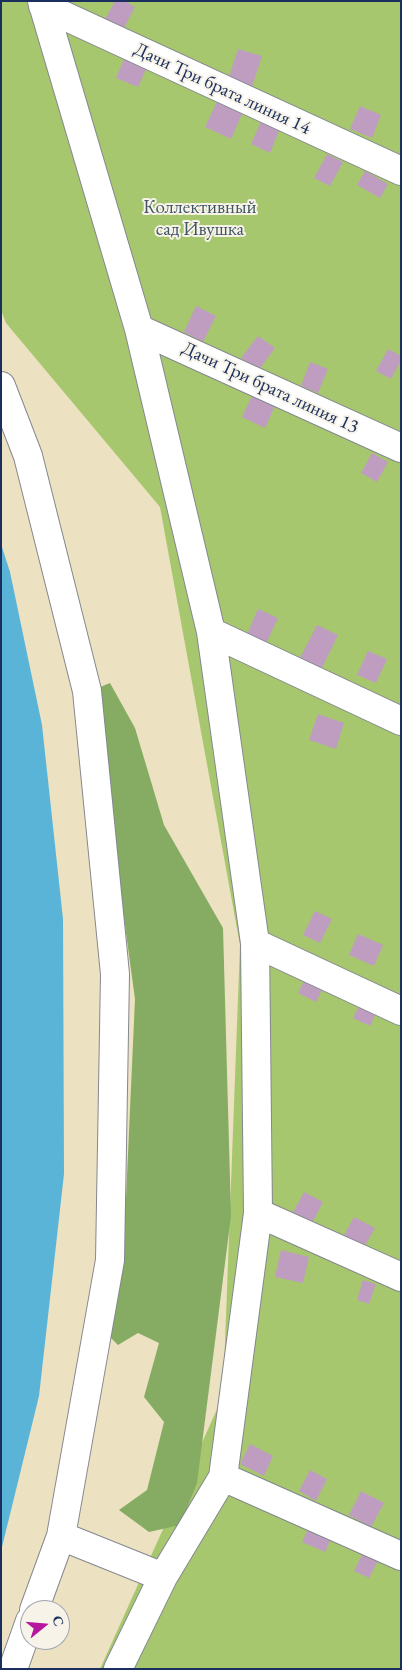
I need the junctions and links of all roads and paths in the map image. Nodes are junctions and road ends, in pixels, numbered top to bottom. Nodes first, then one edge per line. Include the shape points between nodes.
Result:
1 (42, 4) edge
2 (401, 171) edge
3 (139, 328) junction
4 (1, 386) edge
5 (401, 448) edge
6 (211, 632) junction
7 (401, 721) edge
8 (255, 943) junction
9 (401, 1011) edge
10 (258, 1213) junction
11 (401, 1277) edge
12 (223, 1476) junction
13 (61, 1536) junction
14 (401, 1556) edge
15 (163, 1577) junction
16 (38, 1600) edge
17 (20, 1648) edge
18 (12, 1669) edge
19 (118, 1669) edge

1 - 2 street, Дачи Три брата линия 14
1 - 3 street
3 - 5 street, Дачи Три брата линия 13
3 - 6 street
4 - 13 street via 28,456 87,691 115,974 110,1260
6 - 7 street
6 - 8 street
8 - 9 street
8 - 10 street
10 - 11 street
10 - 12 street
12 - 14 street
12 - 15 street
13 - 15 street
13 - 16 street
15 - 19 street
17 - 18 street

